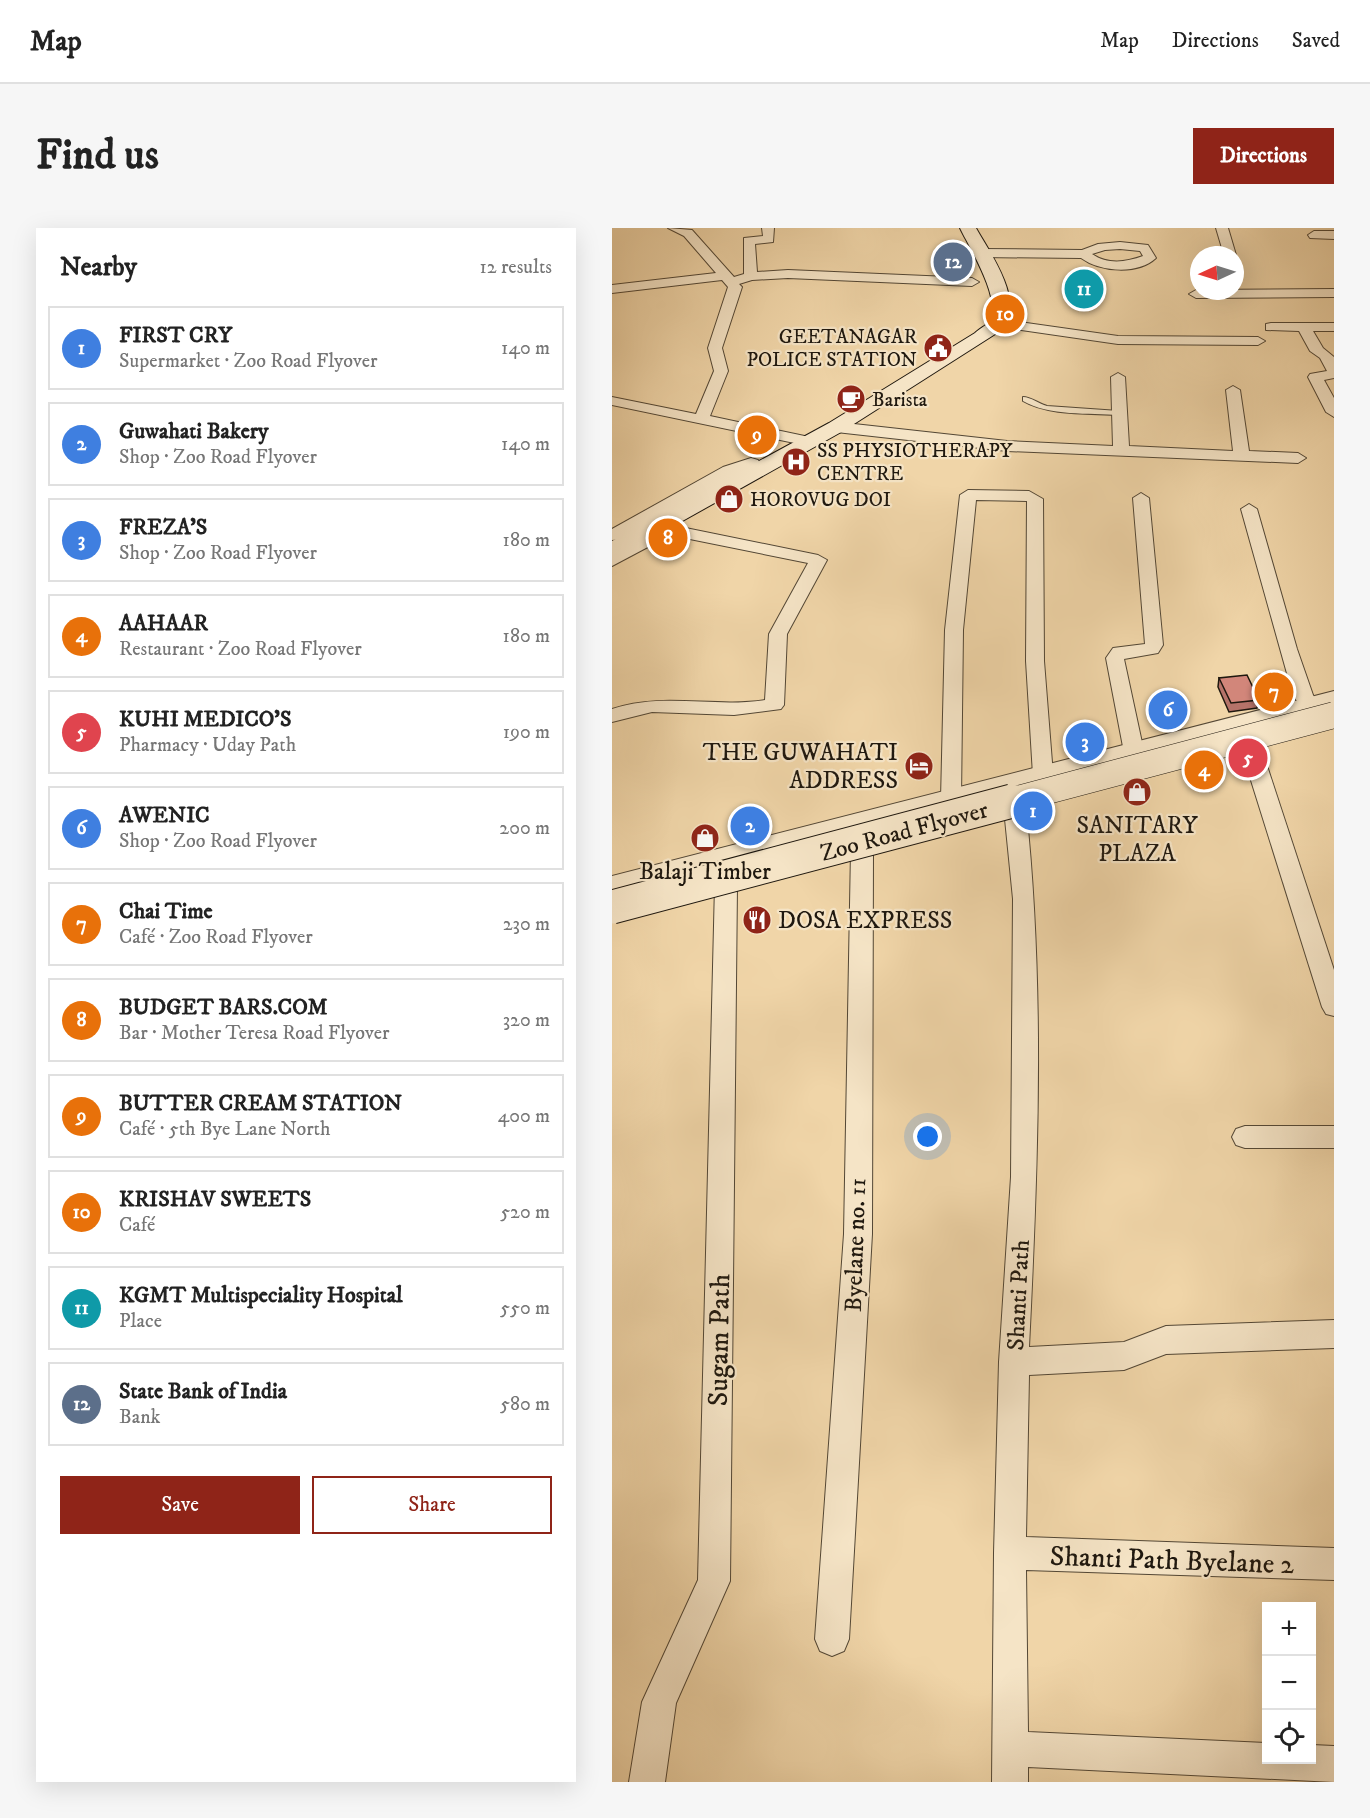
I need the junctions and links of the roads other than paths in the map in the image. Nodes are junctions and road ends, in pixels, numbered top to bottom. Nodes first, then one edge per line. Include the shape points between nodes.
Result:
1 (674, 228) edge
2 (768, 228) edge
3 (949, 228) edge
4 (968, 228) edge
5 (1222, 228) edge
6 (1314, 235) dead end
7 (1334, 235) edge
8 (1227, 246) edge
9 (980, 253) junction
10 (1084, 254) dead end
11 (751, 276) junction
12 (729, 279) junction
13 (1244, 287) edge
14 (612, 289) edge
15 (1334, 293) edge
16 (977, 298) junction
17 (999, 323) junction
18 (1271, 327) dead end
19 (1304, 327) junction
20 (1334, 327) edge
21 (1258, 341) dead end
22 (1334, 372) edge
23 (1118, 377) dead end
24 (1233, 390) dead end
25 (1026, 399) dead end
26 (612, 401) edge
27 (1334, 412) edge
28 (1119, 413) junction
29 (702, 417) junction
30 (836, 427) junction
31 (801, 439) junction
32 (1121, 452) junction
33 (1242, 456) junction
34 (1298, 458) dead end
35 (756, 465) junction
36 (729, 481) junction
37 (1142, 498) dead end
38 (1250, 508) dead end
39 (666, 529) junction
40 (612, 538) edge
41 (612, 544) edge
42 (612, 551) edge
43 (612, 560) edge
44 (1328, 706) edge
45 (612, 716) edge
46 (1243, 723) junction
47 (1334, 724) edge
48 (1251, 748) junction
49 (1134, 752) junction
50 (1043, 775) junction
51 (951, 799) junction
52 (1015, 809) junction
53 (862, 850) junction
54 (726, 885) junction
55 (612, 886) edge
56 (612, 896) edge
57 (612, 907) edge
58 (612, 916) edge
59 (1334, 1006) edge
60 (1245, 1137) dead end
61 (1334, 1137) edge
62 (1334, 1334) edge
63 (1014, 1362) junction
64 (1010, 1553) junction
65 (1334, 1564) edge
66 (832, 1640) dead end
67 (1334, 1764) edge
68 (1010, 1765) edge
69 (647, 1782) edge

1 - 12 street via 688,233
2 - 11 street via 769,239 748,241
3 - 16 main road
4 - 9 main road
5 - 8 street
6 - 7 street
9 - 10 street
9 - 17 main road via 1000,298
11 - 12 street
11 - 16 street via 834,275
12 - 14 street
12 - 29 street via 735,287 715,348 721,371
13 - 15 street
16 - 31 main road via 971,329
17 - 21 street via 1118,340
17 - 30 main road
18 - 19 street
19 - 20 street
19 - 22 street
22 - 27 street via 1315,377
23 - 28 street
24 - 33 street
25 - 28 lane via 1047,408
26 - 29 street
28 - 32 street
29 - 31 street
30 - 31 main road
30 - 32 street via 1007,446
31 - 35 main road
32 - 33 street
33 - 34 street
35 - 36 main road
35 - 39 street via 751,479
35 - 40 street via 730,471
36 - 41 main road
36 - 42 main road
37 - 49 street via 1154,645 1151,649 1120,652 1115,658
38 - 44 street via 1303,695
39 - 43 street
39 - 45 street via 818,560 778,634 774,705 759,708 679,704 626,709
44 - 46 street
44 - 56 main road, Zoo Road Flyover
44 - 57 main road, Zoo Road Flyover, bridge
46 - 48 street
46 - 49 street
47 - 48 street
48 - 52 street
48 - 59 street
49 - 50 street
50 - 51 street
50 - 51 street via 1035,661 1035,499 972,494 966,496 954,630
51 - 55 street
52 - 53 street
52 - 63 street, Shanti Path via 1024,899 1024,1177
53 - 54 street
53 - 66 street, Byelane no. 11 via 858,1234
54 - 58 street
54 - 69 street, Sugam Path via 714,1581 659,1702
60 - 61 street
62 - 63 street via 1166,1340 1124,1356
63 - 64 street, Shanti Path
64 - 65 street, Shanti Path Byelane 2
64 - 68 street, Shanti Path
67 - 68 street

